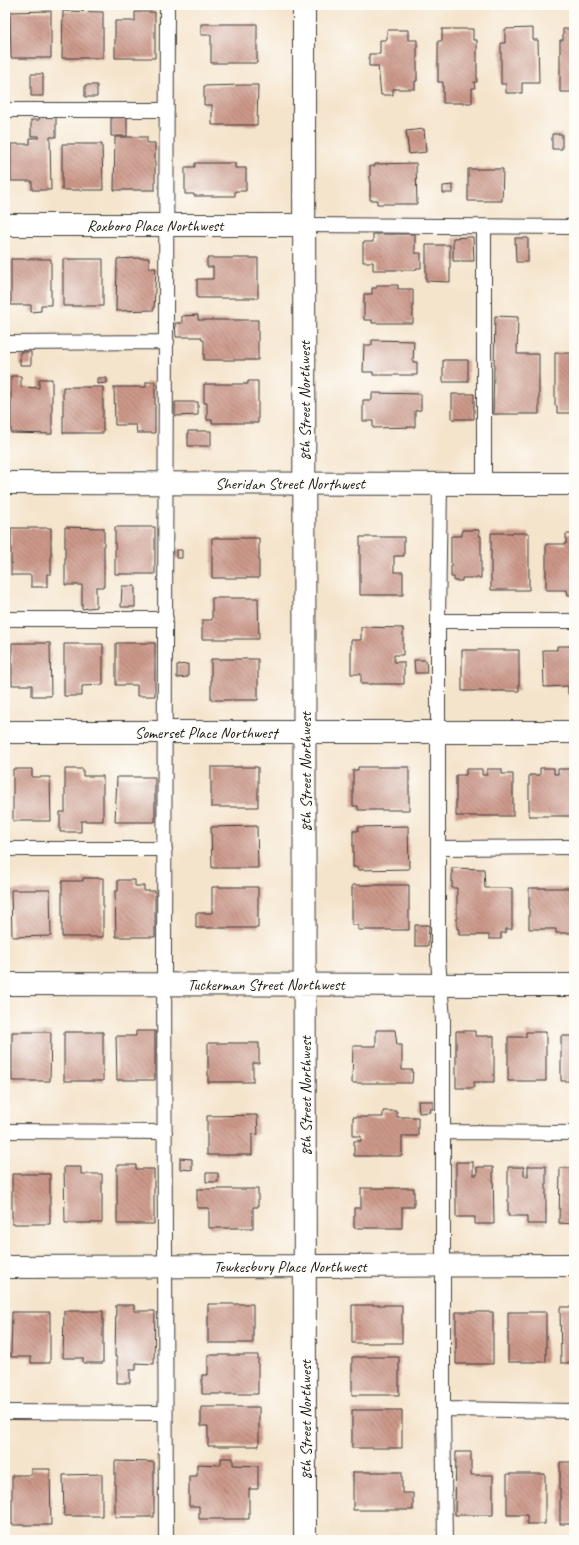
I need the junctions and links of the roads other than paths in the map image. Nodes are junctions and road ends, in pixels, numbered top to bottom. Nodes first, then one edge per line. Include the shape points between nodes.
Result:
1 (167, 5) edge
2 (304, 5) edge
3 (5, 110) edge
4 (167, 110) junction
5 (5, 225) edge
6 (166, 225) junction
7 (304, 225) junction
8 (484, 226) junction
9 (574, 227) edge
10 (167, 342) junction
11 (5, 343) edge
12 (5, 483) edge
13 (165, 483) junction
14 (304, 483) junction
15 (440, 484) junction
16 (484, 484) junction
17 (574, 484) edge
18 (5, 619) edge
19 (166, 619) junction
20 (438, 621) junction
21 (574, 621) edge
22 (5, 732) edge
23 (165, 732) junction
24 (305, 732) junction
25 (439, 732) junction
26 (574, 732) edge
27 (439, 848) junction
28 (574, 848) edge
29 (5, 850) edge
30 (165, 850) junction
31 (5, 984) edge
32 (164, 984) junction
33 (305, 985) junction
34 (440, 985) junction
35 (574, 985) edge
36 (5, 1131) edge
37 (165, 1132) junction
38 (444, 1132) junction
39 (574, 1133) edge
40 (444, 1265) junction
41 (574, 1265) edge
42 (164, 1266) junction
43 (305, 1266) junction
44 (5, 1267) edge
45 (443, 1409) junction
46 (574, 1411) edge
47 (5, 1412) edge
48 (165, 1413) junction
49 (166, 1540) edge
50 (305, 1540) edge
51 (445, 1540) edge

1 - 4 lane
2 - 7 street, 8th Street Northwest
3 - 4 lane
4 - 6 lane
5 - 6 street, Roxboro Place Northwest
6 - 7 street, Roxboro Place Northwest
6 - 10 lane
7 - 8 lane
7 - 14 street, 8th Street Northwest
8 - 9 lane
8 - 16 lane
10 - 11 lane
10 - 13 lane
12 - 13 street, Sheridan Street Northwest
13 - 14 street, Sheridan Street Northwest
13 - 19 lane
14 - 15 street, Sheridan Street Northwest
14 - 24 street, 8th Street Northwest
15 - 16 street, Sheridan Street Northwest
15 - 20 lane
16 - 17 street, Sheridan Street Northwest
18 - 19 lane
19 - 23 lane
20 - 21 lane
20 - 25 lane
22 - 23 street, Somerset Place Northwest
23 - 24 street, Somerset Place Northwest
23 - 30 lane
24 - 25 street, Somerset Place Northwest
24 - 33 street, 8th Street Northwest
25 - 26 street, Somerset Place Northwest
25 - 27 lane
27 - 28 lane
27 - 34 lane
29 - 30 lane
30 - 32 lane
31 - 32 street, Tuckerman Street Northwest
32 - 33 street, Tuckerman Street Northwest
32 - 37 lane
33 - 34 street, Tuckerman Street Northwest
33 - 43 street, 8th Street Northwest
34 - 35 street, Tuckerman Street Northwest
34 - 38 lane via 443,1019
36 - 37 lane
37 - 42 lane
38 - 39 lane
38 - 40 lane
40 - 41 street, Tewkesbury Place Northwest
40 - 43 street, Tewkesbury Place Northwest
40 - 45 lane
42 - 43 street, Tewkesbury Place Northwest
42 - 44 street, Tewkesbury Place Northwest
42 - 48 lane
43 - 50 street, 8th Street Northwest
45 - 46 lane
45 - 51 lane
47 - 48 lane
48 - 49 lane

